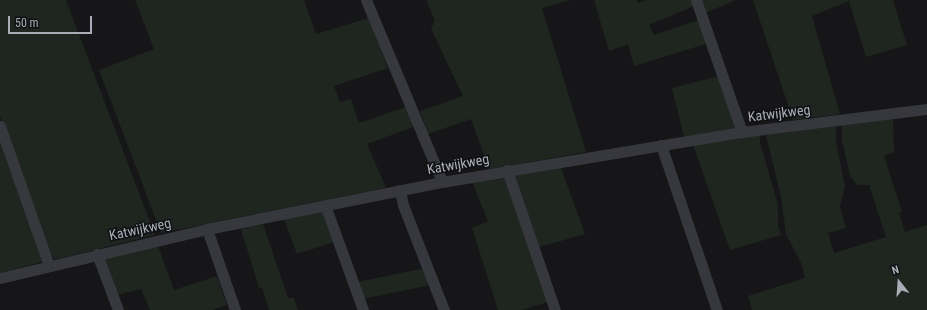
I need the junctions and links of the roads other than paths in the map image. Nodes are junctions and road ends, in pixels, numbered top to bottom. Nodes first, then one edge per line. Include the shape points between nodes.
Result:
1 (366, 0) edge
2 (696, 0) edge
3 (927, 109) edge
4 (0, 126) edge
5 (742, 132) junction
6 (661, 146) junction
7 (508, 170) junction
8 (442, 182) junction
9 (400, 190) junction
10 (325, 205) junction
11 (207, 229) junction
12 (96, 254) junction
13 (49, 266) junction
14 (0, 278) edge
15 (118, 310) edge
16 (235, 310) edge
17 (363, 310) edge
18 (444, 310) edge
19 (555, 310) edge
20 (717, 310) edge

1 - 8 street
2 - 5 street
3 - 5 street, Katwijkweg
4 - 13 street
5 - 6 street, Katwijkweg
6 - 7 street, Katwijkweg
6 - 20 street
7 - 8 street, Katwijkweg
7 - 19 street
8 - 9 street, Katwijkweg
9 - 10 street, Katwijkweg
9 - 18 street via 403,205
10 - 11 street, Katwijkweg
10 - 17 street
11 - 12 street, Katwijkweg
11 - 16 street
12 - 13 street, Katwijkweg
12 - 15 street
13 - 14 street, Katwijkweg

